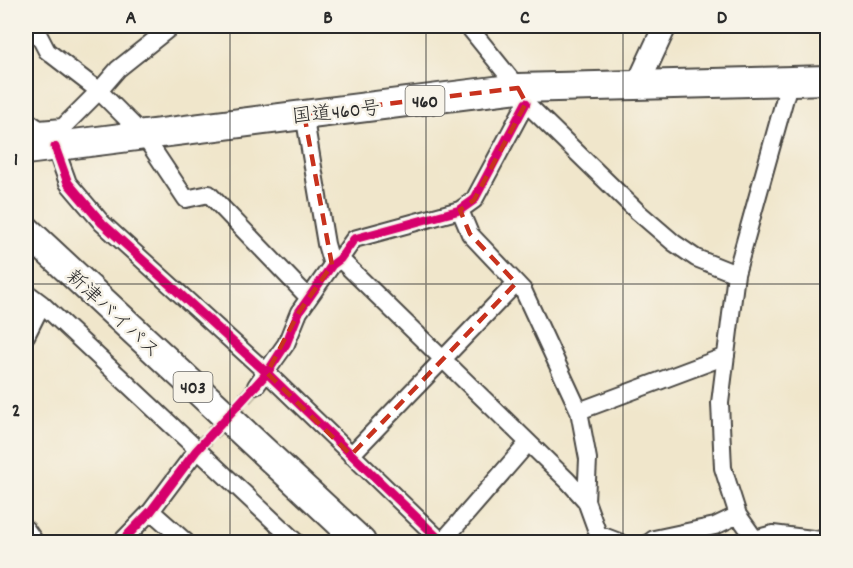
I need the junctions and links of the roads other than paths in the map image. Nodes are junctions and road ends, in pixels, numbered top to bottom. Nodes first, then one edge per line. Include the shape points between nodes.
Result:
1 (34, 26) edge
2 (172, 26) edge
3 (468, 26) edge
4 (664, 26) edge
5 (790, 80) junction
6 (828, 80) edge
7 (638, 84) junction
8 (99, 91) junction
9 (522, 96) junction
10 (304, 114) junction
11 (26, 120) edge
12 (144, 136) junction
13 (55, 147) junction
14 (26, 150) edge
15 (460, 210) junction
16 (26, 230) edge
17 (336, 262) junction
18 (736, 274) junction
19 (516, 283) junction
20 (26, 292) edge
21 (309, 298) junction
22 (42, 304) junction
23 (26, 336) edge
24 (726, 356) junction
25 (443, 361) junction
26 (262, 380) junction
27 (579, 411) junction
28 (528, 443) junction
29 (196, 451) junction
30 (351, 455) junction
31 (586, 501) junction
32 (151, 510) junction
33 (738, 515) junction
34 (26, 529) edge
35 (755, 541) edge
36 (828, 541) edge
37 (442, 542) edge
38 (35, 543) edge
39 (121, 543) edge
40 (186, 543) edge
41 (296, 543) edge
42 (361, 543) edge
43 (619, 543) edge
44 (650, 543) edge

1 - 8 street via 47,51
2 - 8 street via 118,69
3 - 9 street
4 - 7 main road
5 - 6 highway, 国道460号 / 460
5 - 7 highway, 国道460号 / 460
5 - 18 street
7 - 9 highway, 国道460号 / 460
8 - 11 street via 63,127 39,129
8 - 12 street
9 - 10 highway, 国道460号 / 460
9 - 15 street via 474,200
9 - 18 street via 674,243 696,258
10 - 12 highway, 国道460号 / 460
10 - 17 street via 326,244
12 - 13 highway, 国道460号 / 460
12 - 21 street via 186,199 209,194
13 - 14 highway, 国道460号 / 460
13 - 26 street via 68,183 102,223
15 - 17 street via 354,239
15 - 19 street via 470,234
16 - 42 highway, 新津バイパス / 403
17 - 21 street
17 - 25 street
18 - 24 street
19 - 25 street
19 - 27 street via 524,290
20 - 22 street
21 - 26 street
22 - 23 street
22 - 29 street
24 - 27 street
24 - 33 street via 720,403 723,468
25 - 28 street
25 - 30 street
26 - 30 street
27 - 31 street via 588,459
28 - 31 street
28 - 37 street
29 - 32 street
29 - 41 street
30 - 37 street
31 - 43 street via 598,534
32 - 39 street
32 - 40 street
33 - 35 street
33 - 44 street via 715,526
34 - 38 street
35 - 36 street via 773,534

